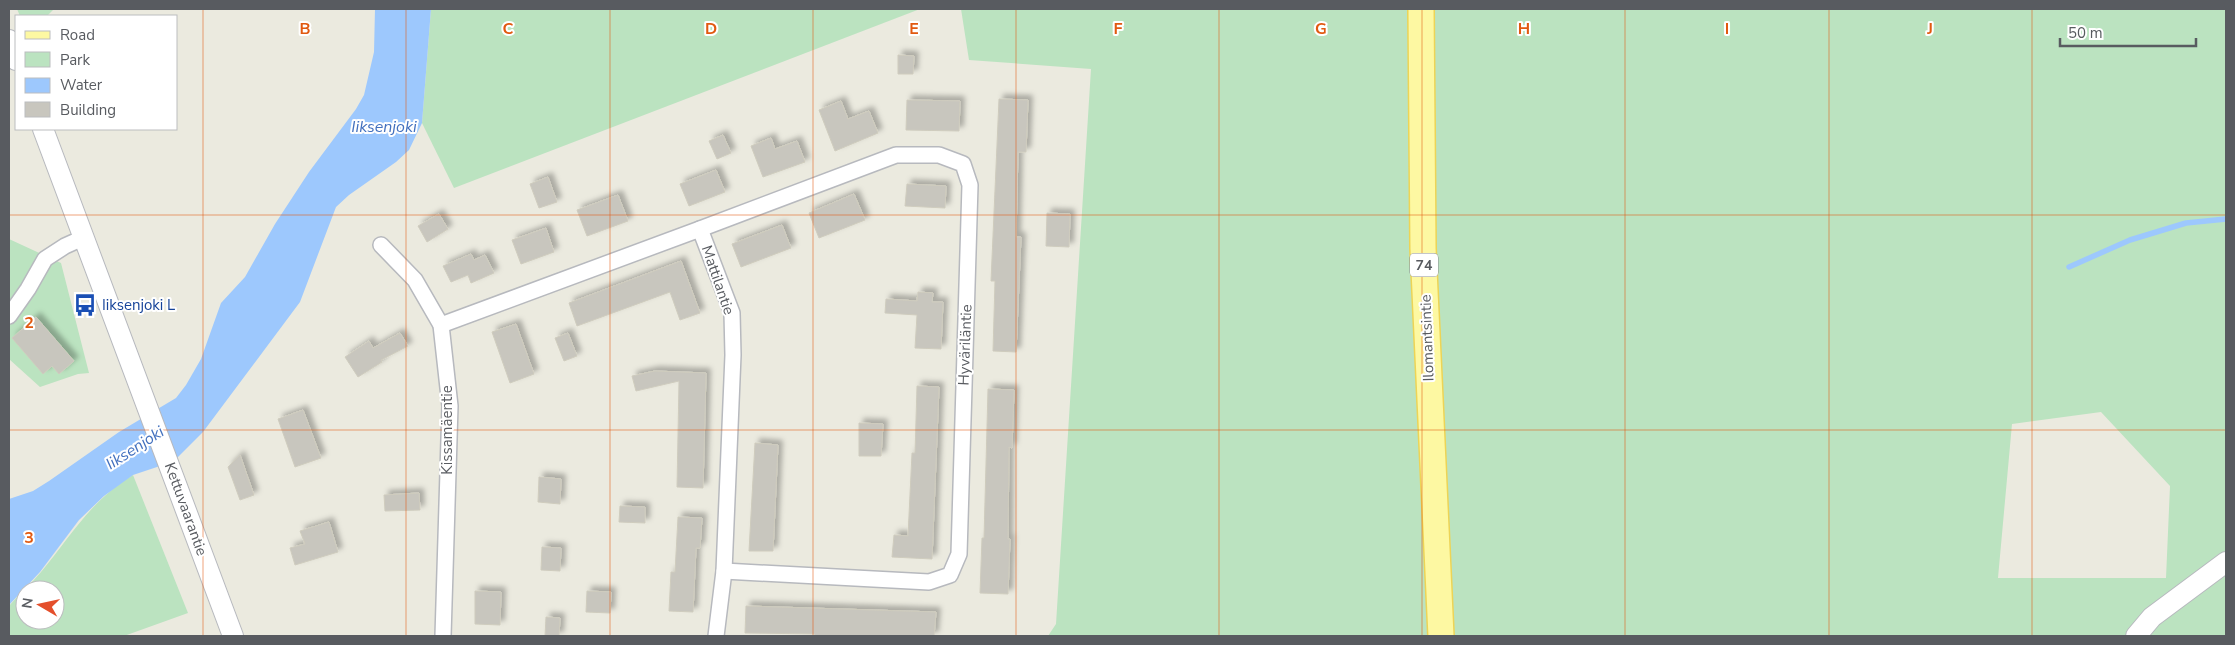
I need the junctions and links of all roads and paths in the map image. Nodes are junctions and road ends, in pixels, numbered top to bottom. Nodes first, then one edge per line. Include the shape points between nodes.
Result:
1 (1421, 9) edge
2 (9, 40) edge
3 (15, 57) edge
4 (43, 130) edge
5 (700, 230) junction
6 (85, 237) junction
7 (381, 244) dead end
8 (9, 316) edge
9 (441, 325) junction
10 (2226, 562) edge
11 (724, 571) junction
12 (233, 636) edge
13 (443, 636) edge
14 (716, 636) edge
15 (1441, 636) edge
16 (2136, 636) edge

1 - 15 main road, Ilomantsintie / 74 via 1423,248
2 - 3 street
4 - 6 street, Kettuvaarantie
5 - 9 street, Mattilantie
5 - 11 street, Mattilantie via 732,313
5 - 11 street, Hyväriläntie via 896,155 939,155 963,164 970,185 959,554 950,575 929,582
6 - 8 street via 45,259
6 - 12 street, Kettuvaarantie
7 - 9 street, Kissamäentie via 415,280
9 - 13 street, Kissamäentie via 450,406
10 - 16 street via 2152,617
11 - 14 street, Mattilantie

